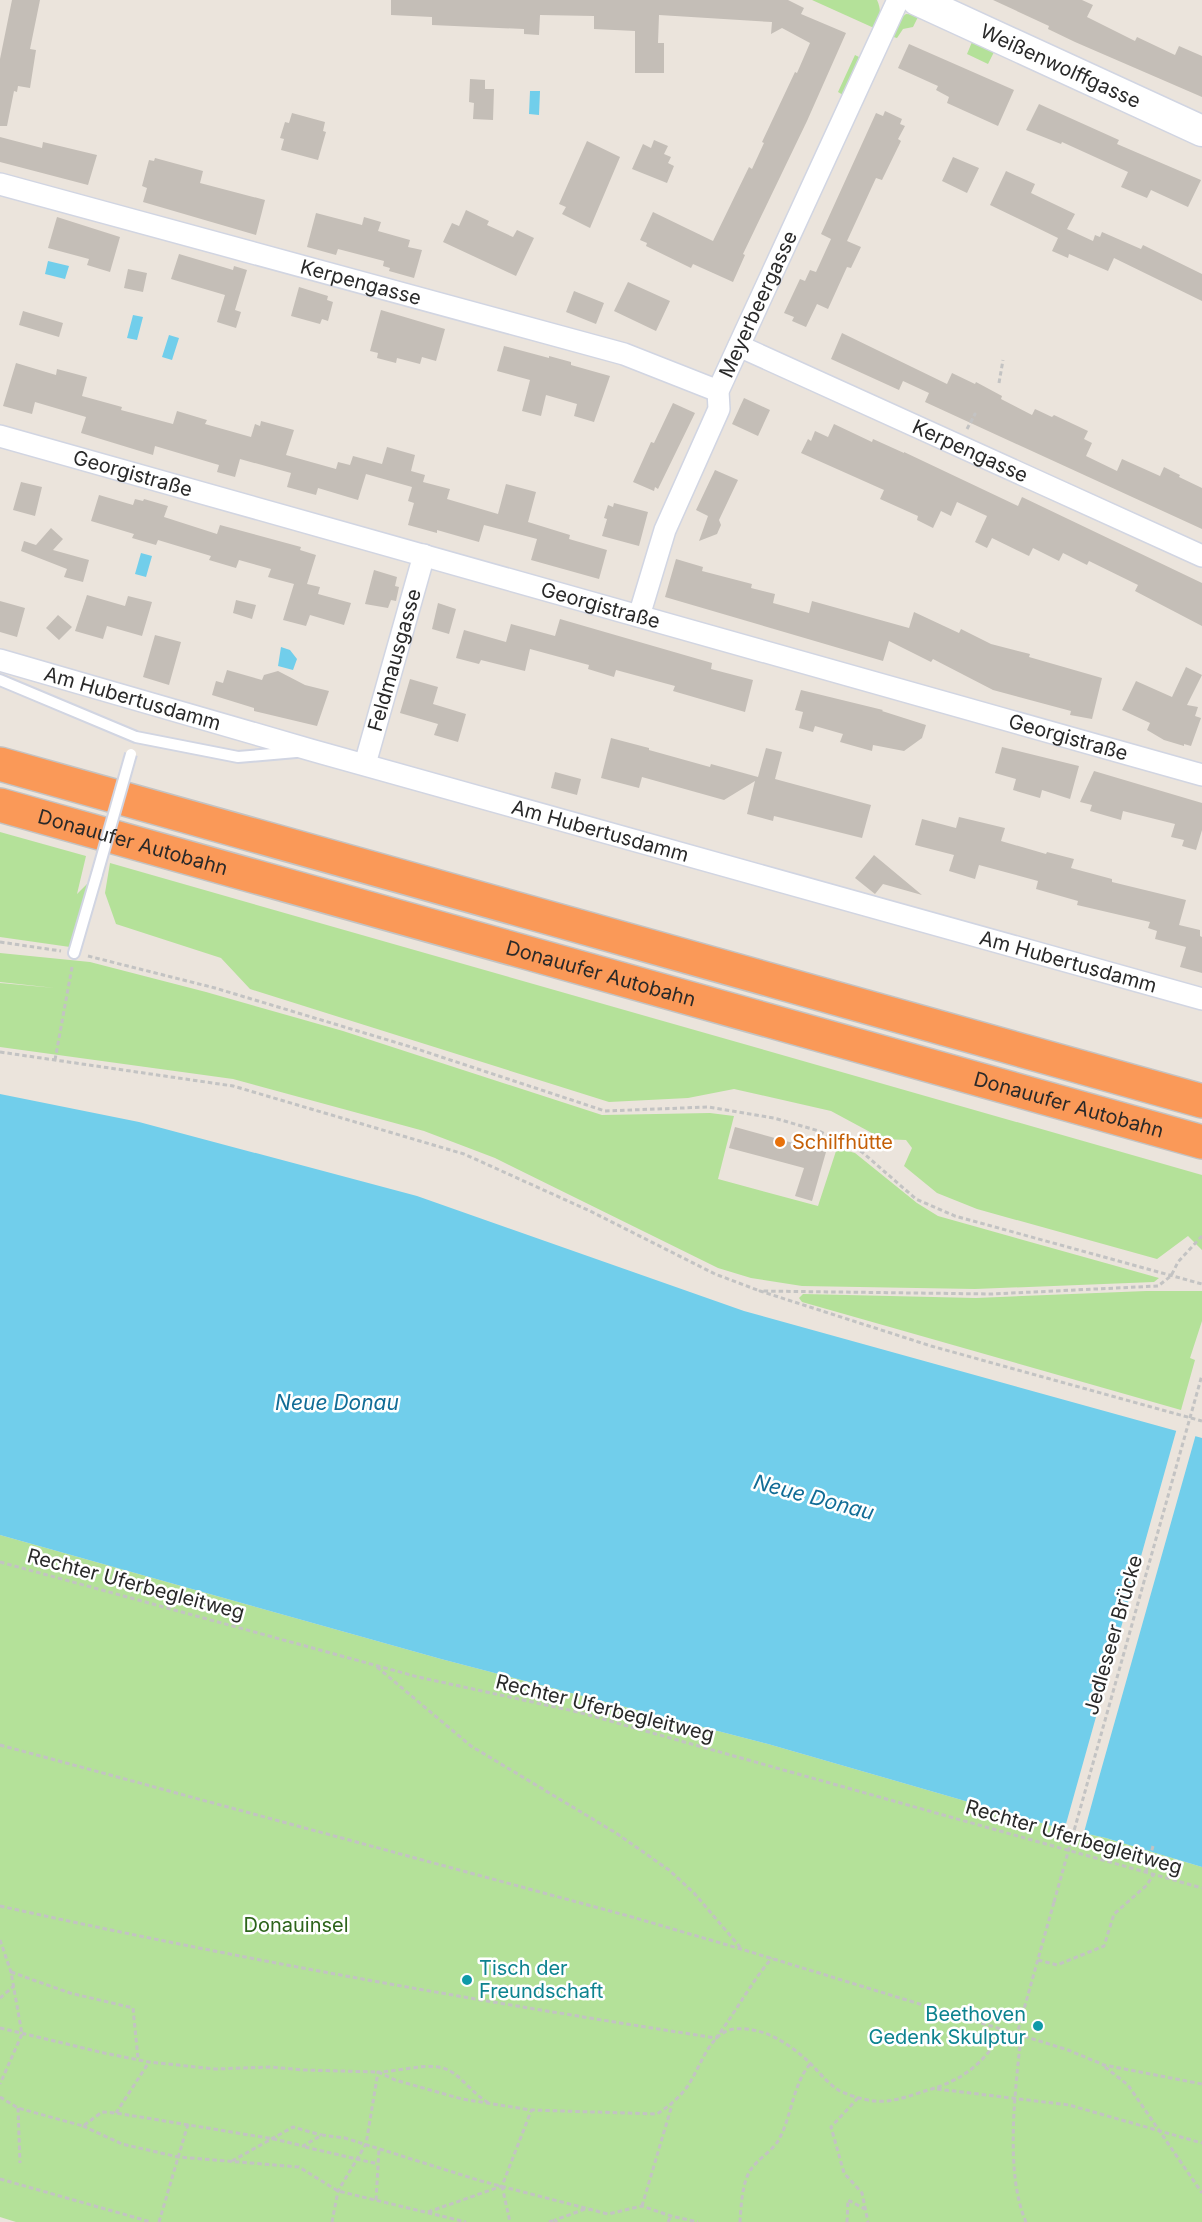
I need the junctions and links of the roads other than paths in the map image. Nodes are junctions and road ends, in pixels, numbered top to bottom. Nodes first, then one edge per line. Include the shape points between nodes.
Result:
1 (898, 0) edge
2 (917, 0) edge
3 (1202, 131) edge
4 (0, 184) edge
5 (739, 346) junction
6 (718, 391) junction
7 (0, 436) edge
8 (424, 555) junction
9 (1202, 556) edge
10 (639, 616) junction
11 (0, 660) edge
12 (0, 680) edge
13 (136, 737) junction
14 (311, 750) junction
15 (0, 764) edge
16 (365, 764) junction
17 (1202, 775) edge
18 (0, 805) edge
19 (74, 953) road end
20 (1202, 999) edge
21 (1202, 1101) edge
22 (1202, 1142) edge

1 - 5 street, Meyerbeergasse
2 - 3 street, Weißenwolffgasse
4 - 6 street, Kerpengasse via 624,354
5 - 6 street, Meyerbeergasse
5 - 9 street, Kerpengasse
6 - 10 street, Meyerbeergasse via 719,409 664,530
7 - 8 street, Georgistraße
8 - 10 street, Georgistraße
8 - 16 street, Feldmausgasse
10 - 17 street, Georgistraße
11 - 14 street, Am Hubertusdamm
12 - 13 lane
13 - 14 lane via 238,757
13 - 19 lane, bridge
14 - 16 street, Am Hubertusdamm
15 - 21 highway, Donauufer Autobahn
16 - 20 street, Am Hubertusdamm
18 - 22 highway, Donauufer Autobahn

